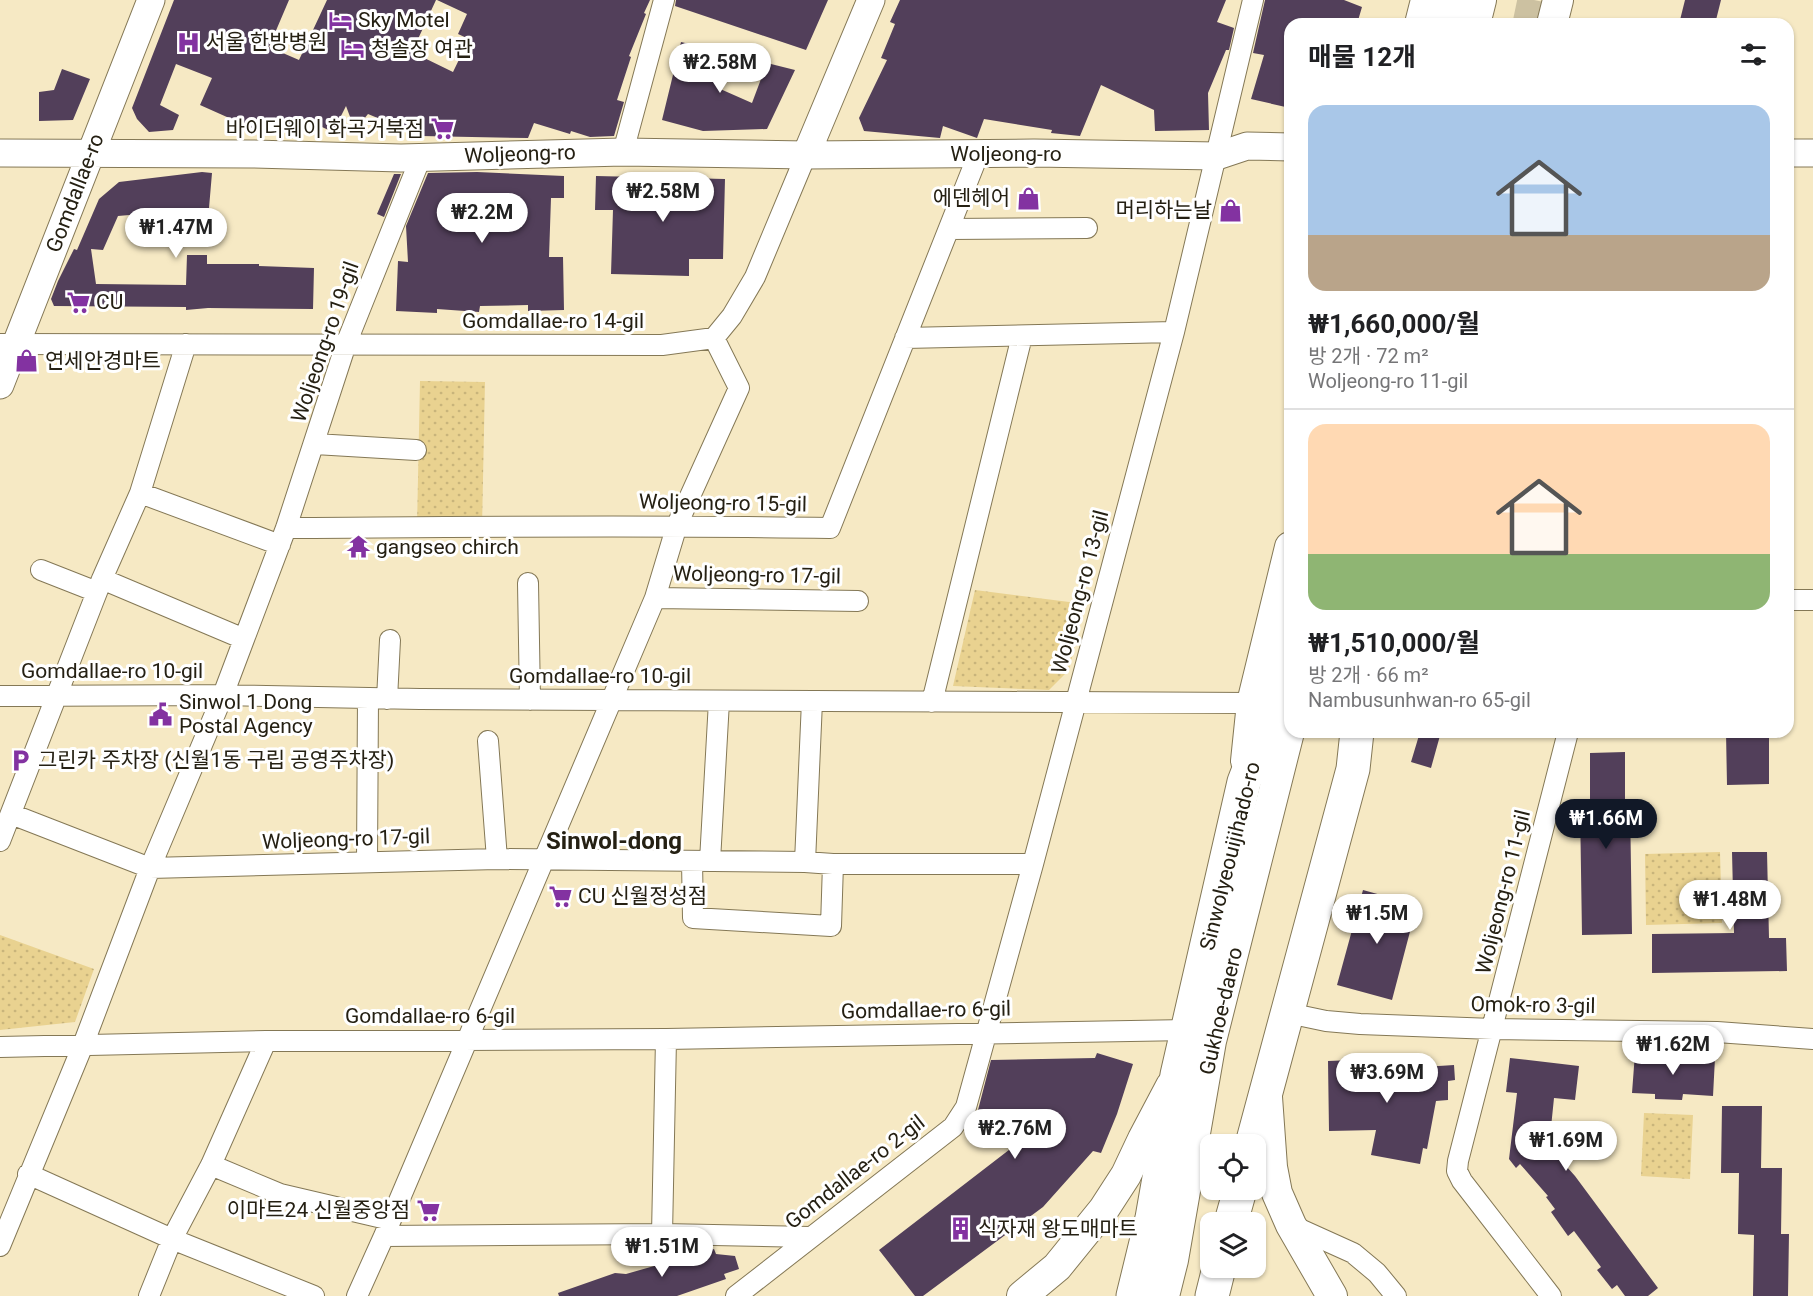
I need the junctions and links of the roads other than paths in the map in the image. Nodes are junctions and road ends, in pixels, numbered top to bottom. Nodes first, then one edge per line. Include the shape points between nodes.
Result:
1 (151, 0) edge
2 (664, 0) edge
3 (871, 0) edge
4 (1253, 0) edge
5 (1426, 0) edge
6 (1452, 0) edge
7 (1481, 0) edge
8 (1558, 0) edge
9 (1422, 18) edge
10 (1450, 18) edge
11 (1476, 18) edge
12 (1554, 18) edge
13 (1284, 147) edge
14 (623, 152) junction
15 (0, 153) edge
16 (91, 153) junction
17 (1794, 153) edge
18 (1813, 153) edge
19 (806, 155) junction
20 (978, 155) junction
21 (1217, 156) junction
22 (421, 157) junction
23 (1088, 228) dead end
24 (948, 229) junction
25 (1174, 332) junction
26 (1022, 336) junction
27 (714, 338) junction
28 (905, 338) junction
29 (8, 344) edge
30 (186, 344) junction
31 (346, 344) junction
32 (0, 385) edge
33 (315, 444) junction
34 (416, 450) dead end
35 (140, 493) junction
36 (677, 525) junction
37 (283, 537) junction
38 (41, 570) dead end
39 (1284, 572) edge
40 (528, 583) dead end
41 (99, 586) junction
42 (655, 598) junction
43 (1794, 600) edge
44 (1813, 600) edge
45 (858, 601) dead end
46 (244, 639) junction
47 (390, 640) dead end
48 (1284, 663) edge
49 (224, 695) junction
50 (0, 696) edge
51 (56, 696) junction
52 (377, 699) junction
53 (612, 699) junction
54 (530, 700) junction
55 (719, 701) junction
56 (812, 701) junction
57 (932, 702) junction
58 (1076, 703) junction
59 (1252, 703) junction
60 (1287, 738) edge
61 (1302, 738) edge
62 (1356, 738) edge
63 (1363, 738) edge
64 (1566, 738) edge
65 (488, 741) dead end
66 (1353, 769) junction
67 (1244, 782) junction
68 (10, 814) junction
69 (0, 841) edge
70 (496, 859) junction
71 (543, 860) junction
72 (701, 861) junction
73 (367, 862) junction
74 (805, 862) junction
75 (833, 864) junction
76 (1033, 864) junction
77 (150, 868) junction
78 (1288, 1013) junction
79 (1493, 1029) junction
80 (1188, 1030) junction
81 (987, 1033) junction
82 (1813, 1038) edge
83 (666, 1039) junction
84 (466, 1040) junction
85 (266, 1041) junction
86 (83, 1045) junction
87 (0, 1047) edge
88 (1177, 1075) junction
89 (1266, 1092) junction
90 (1255, 1134) edge
91 (211, 1165) junction
92 (28, 1174) junction
93 (9, 1199) edge
94 (1291, 1225) junction
95 (387, 1228) junction
96 (662, 1234) junction
97 (810, 1237) junction
98 (172, 1239) junction
99 (0, 1246) edge
100 (1216, 1278) edge
101 (149, 1296) edge
102 (314, 1296) edge
103 (357, 1296) edge
104 (736, 1296) edge
105 (1022, 1296) edge
106 (1133, 1296) edge
107 (1164, 1296) edge
108 (1180, 1296) edge
109 (1212, 1296) edge
110 (1332, 1296) edge
111 (1396, 1296) edge
112 (1551, 1296) edge

1 - 16 street, Gomdallae-ro
2 - 14 street
3 - 19 street
4 - 21 street, Woljeong-ro 13-gil
5 - 9 main road
6 - 10 main road
7 - 11 main road
8 - 12 main road
13 - 21 street, Woljeong-ro via 1242,146
14 - 19 street, Woljeong-ro
14 - 22 street, Woljeong-ro
15 - 16 street, Woljeong-ro
16 - 22 street, Woljeong-ro
16 - 29 street, Gomdallae-ro
17 - 18 street
19 - 20 street, Woljeong-ro
19 - 27 street via 755,277
20 - 21 street, Woljeong-ro
20 - 24 street, Woljeong-ro 15-gil
21 - 25 street, Woljeong-ro 13-gil
22 - 31 street, Woljeong-ro 19-gil
23 - 24 street
24 - 28 street, Woljeong-ro 15-gil
25 - 26 street
25 - 58 street, Woljeong-ro 13-gil
26 - 28 street
26 - 57 street
27 - 31 street, Gomdallae-ro 14-gil via 662,345
27 - 36 street, Woljeong-ro 17-gil via 740,388
28 - 36 street, Woljeong-ro 15-gil via 830,528
29 - 30 street, Gomdallae-ro 14-gil
29 - 32 street, Gomdallae-ro
30 - 31 street, Gomdallae-ro 14-gil
30 - 35 street
31 - 33 street, Woljeong-ro 19-gil
33 - 34 street
33 - 37 street, Woljeong-ro 19-gil
35 - 37 street
35 - 41 street
36 - 37 street, Woljeong-ro 15-gil
36 - 42 street, Woljeong-ro 17-gil
37 - 46 street, Woljeong-ro 19-gil
38 - 41 street
39 - 59 main road
40 - 54 street
41 - 46 street
41 - 51 street
42 - 45 street, Woljeong-ro 17-gil
42 - 53 street, Woljeong-ro 17-gil
43 - 44 street
46 - 49 street, Woljeong-ro 19-gil
47 - 52 street
48 - 67 highway, Sinwolyeouijihado-ro via 1273,707
49 - 51 street, Gomdallae-ro 10-gil
49 - 52 street, Gomdallae-ro 10-gil
49 - 77 street, Woljeong-ro 19-gil
50 - 51 street, Gomdallae-ro 10-gil
51 - 68 street
52 - 54 street, Gomdallae-ro 10-gil
52 - 73 street
53 - 54 street, Gomdallae-ro 10-gil
53 - 55 street, Gomdallae-ro 10-gil
53 - 71 street, Woljeong-ro 17-gil
55 - 56 street, Gomdallae-ro 10-gil
55 - 72 street
56 - 57 street, Gomdallae-ro 10-gil
56 - 74 street
57 - 58 street, Gomdallae-ro 10-gil
58 - 59 street, Gomdallae-ro 10-gil
58 - 76 street, Woljeong-ro 13-gil
59 - 67 main road
60 - 107 main road, Gukhoe-daero via 1211,1041
61 - 108 main road, Gukhoe-daero via 1225,1046
62 - 66 highway
63 - 66 main road
64 - 79 street, Woljeong-ro 11-gil
65 - 70 street
66 - 78 highway
67 - 80 highway, Sinwolyeouijihado-ro
68 - 69 street
68 - 77 street
70 - 71 street, Woljeong-ro 17-gil
70 - 73 street, Woljeong-ro 17-gil
71 - 72 street
71 - 84 street, Woljeong-ro 17-gil
72 - 74 street
72 - 75 street via 693,918 831,926
73 - 77 street, Woljeong-ro 17-gil
74 - 75 street
75 - 76 street
76 - 81 street, Woljeong-ro 13-gil
77 - 86 street, Woljeong-ro 19-gil
78 - 79 street, Omok-ro 3-gil via 1359,1024
78 - 89 highway
79 - 82 street, Omok-ro 3-gil via 1717,1032
79 - 112 street, Woljeong-ro 11-gil via 1457,1171
80 - 81 street, Gomdallae-ro 6-gil
80 - 88 highway, Sinwolyeouijihado-ro
81 - 83 street, Gomdallae-ro 6-gil
81 - 97 street, Gomdallae-ro 2-gil via 966,1107 953,1127
83 - 84 street, Gomdallae-ro 6-gil
83 - 96 street
84 - 85 street, Gomdallae-ro 6-gil
84 - 95 street, Woljeong-ro 17-gil
85 - 86 street, Gomdallae-ro 6-gil
85 - 91 street
86 - 87 street, Gomdallae-ro 6-gil
86 - 92 street, Woljeong-ro 19-gil
88 - 105 main road via 1126,1175 1104,1209 1057,1267
88 - 106 highway, Sinwolyeouijihado-ro via 1152,1218
89 - 90 highway
89 - 94 main road via 1272,1167 1277,1192
91 - 95 street via 280,1194
91 - 98 street
92 - 93 street, Woljeong-ro 19-gil
92 - 98 street
93 - 99 street, Woljeong-ro 19-gil
94 - 110 main road
94 - 111 street via 1353,1253
95 - 96 street
95 - 103 street, Woljeong-ro 17-gil
96 - 97 street
97 - 104 street, Gomdallae-ro 2-gil
98 - 101 street
98 - 102 street
100 - 109 highway

